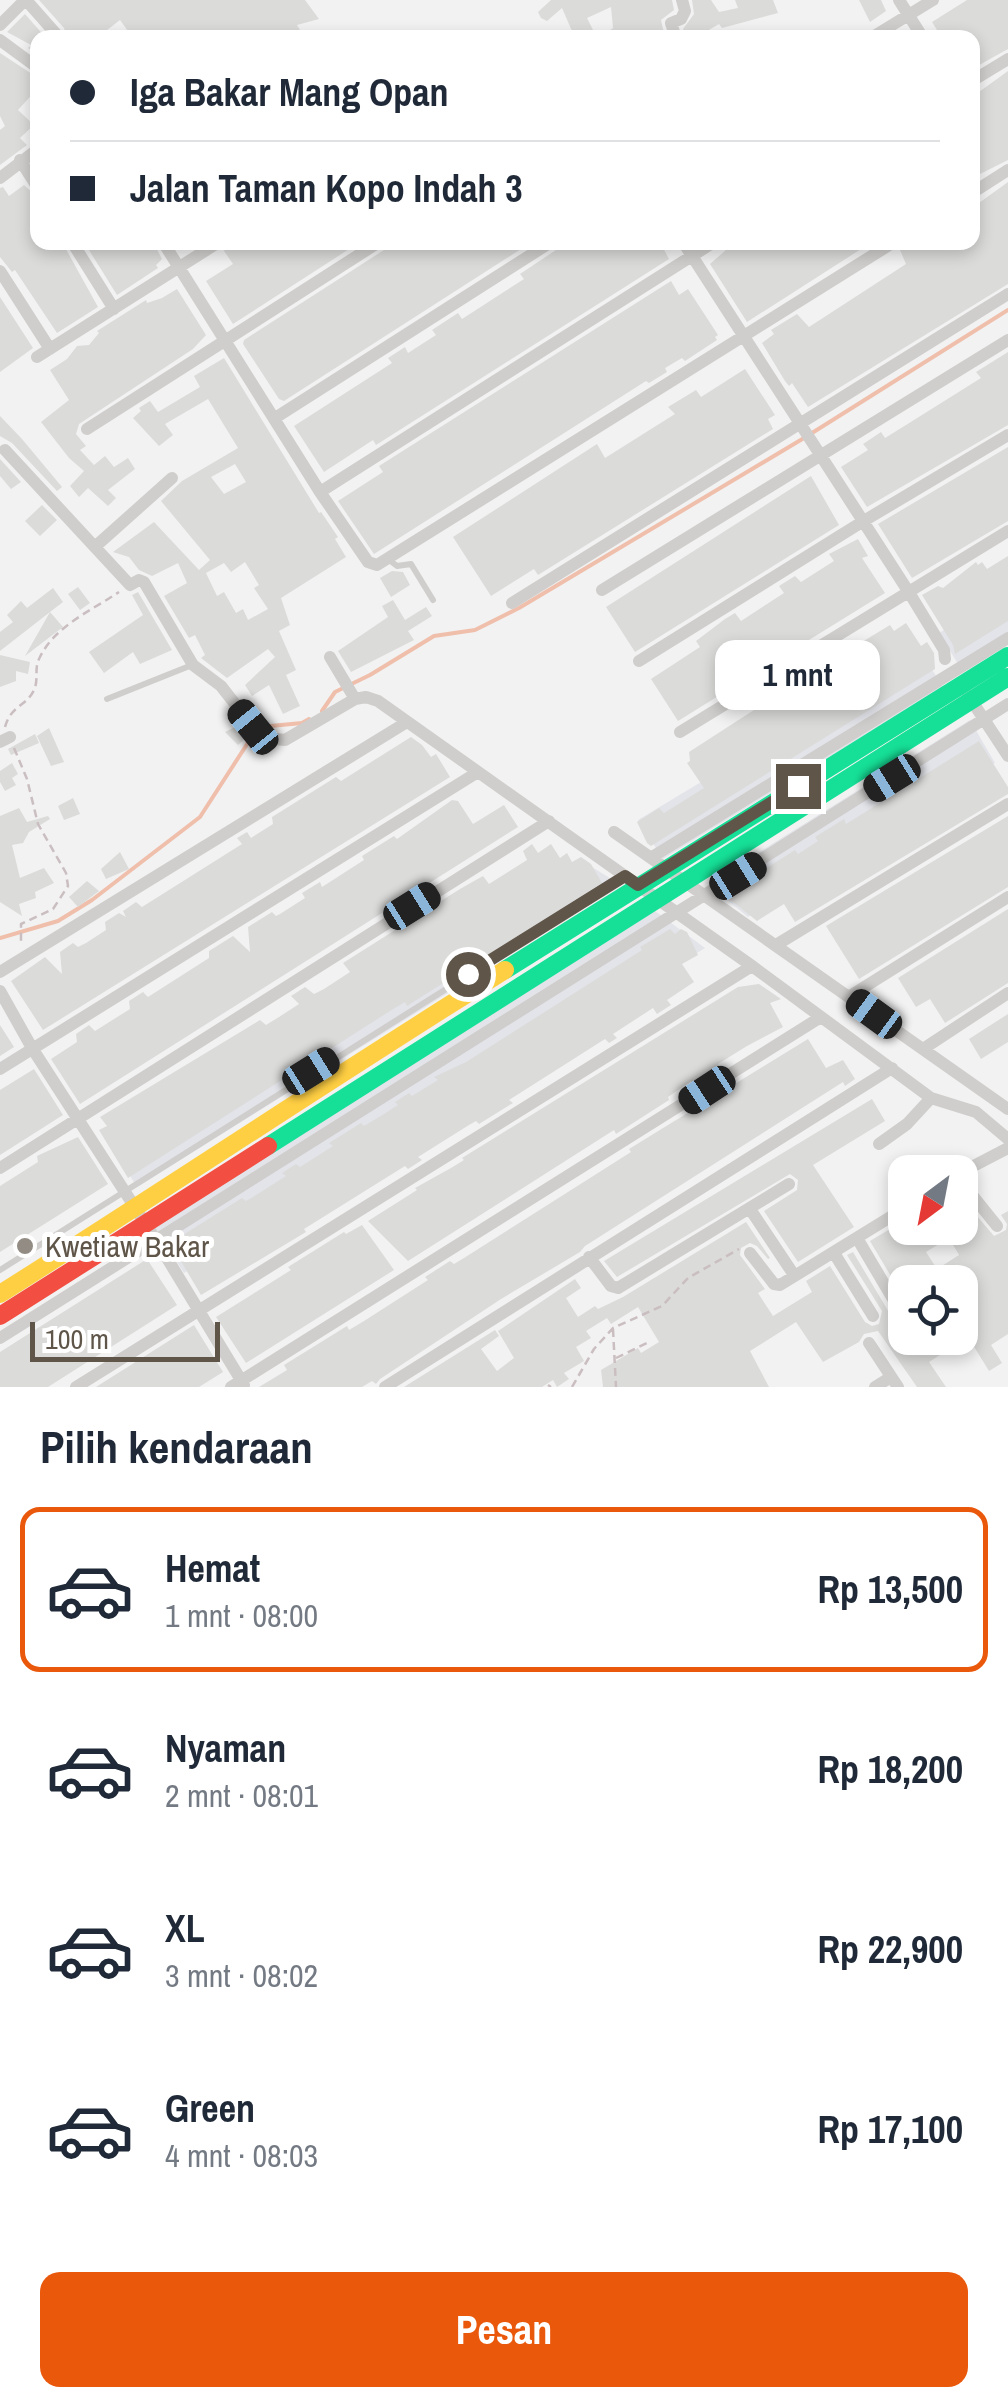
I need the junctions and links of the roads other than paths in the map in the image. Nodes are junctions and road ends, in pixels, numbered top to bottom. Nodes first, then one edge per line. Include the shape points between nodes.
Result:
1 (26, 0) edge
2 (682, 0) edge
3 (899, 0) edge
4 (933, 0) edge
5 (909, 14) junction
6 (0, 25) edge
7 (52, 30) edge
8 (673, 30) edge
9 (883, 30) edge
10 (918, 30) edge
11 (0, 40) edge
12 (1008, 59) edge
13 (30, 62) edge
14 (980, 76) edge
15 (30, 154) edge
16 (20, 160) junction
17 (1008, 170) edge
18 (30, 176) edge
19 (0, 178) edge
20 (980, 188) edge
21 (77, 250) edge
22 (168, 250) edge
23 (208, 250) edge
24 (367, 250) edge
25 (538, 250) edge
26 (688, 250) edge
27 (702, 250) edge
28 (882, 250) edge
29 (692, 257) junction
30 (180, 269) junction
31 (0, 271) edge
32 (1008, 294) edge
33 (114, 309) junction
34 (744, 339) junction
35 (226, 340) junction
36 (1008, 340) edge
37 (50, 349) junction
38 (37, 357) dead end
39 (274, 418) junction
40 (800, 426) junction
41 (88, 429) dead end
42 (1008, 435) edge
43 (5, 450) dead end
44 (819, 453) junction
45 (172, 478) dead end
46 (320, 492) junction
47 (862, 522) junction
48 (1008, 531) edge
49 (96, 545) junction
50 (388, 558) junction
51 (602, 590) dead end
52 (905, 591) junction
53 (433, 600) dead end
54 (512, 603) dead end
55 (1008, 638) edge
56 (1008, 656) edge
57 (330, 657) dead end
58 (639, 662) dead end
59 (193, 665) junction
60 (1008, 676) edge
61 (958, 679) junction
62 (350, 691) junction
63 (108, 698) dead end
64 (1008, 704) edge
65 (984, 719) junction
66 (406, 722) junction
67 (680, 732) dead end
68 (1008, 756) edge
69 (478, 772) junction
70 (1008, 804) edge
71 (549, 821) junction
72 (614, 832) dead end
73 (659, 862) junction
74 (631, 880) junction
75 (686, 880) junction
76 (708, 895) junction
77 (1008, 897) edge
78 (657, 898) junction
79 (679, 913) junction
80 (776, 945) junction
81 (752, 966) junction
82 (0, 972) edge
83 (0, 991) edge
84 (1008, 993) edge
85 (850, 996) junction
86 (820, 1017) junction
87 (32, 1048) junction
88 (923, 1049) junction
89 (892, 1068) junction
90 (0, 1069) edge
91 (380, 1072) junction
92 (315, 1078) junction
93 (391, 1093) junction
94 (990, 1097) junction
95 (932, 1098) junction
96 (1008, 1109) edge
97 (976, 1112) junction
98 (76, 1118) junction
99 (1008, 1139) edge
100 (879, 1144) dead end
101 (1008, 1148) edge
102 (978, 1166) edge
103 (0, 1168) edge
104 (789, 1184) dead end
105 (124, 1192) junction
106 (978, 1200) edge
107 (750, 1209) junction
108 (888, 1219) edge
109 (146, 1225) junction
110 (997, 1226) dead end
111 (858, 1238) junction
112 (750, 1252) road end
113 (834, 1253) junction
114 (590, 1257) junction
115 (0, 1270) edge
116 (794, 1274) junction
117 (888, 1290) edge
118 (0, 1294) edge
119 (198, 1310) junction
120 (0, 1316) edge
121 (872, 1316) dead end
122 (0, 1338) edge
123 (869, 1343) dead end
124 (894, 1382) edge
125 (239, 1385) edge
126 (76, 1387) edge
127 (385, 1387) edge
128 (875, 1387) edge

1 - 6 street
1 - 7 street
2 - 8 street via 685,11
3 - 5 street
4 - 5 street
5 - 9 street
5 - 10 street
11 - 13 street
12 - 14 street
15 - 16 street
16 - 18 street
16 - 19 street
17 - 20 street
21 - 33 street
22 - 30 street
23 - 30 street
24 - 35 street
25 - 39 street
26 - 29 street
27 - 29 street
28 - 34 street
29 - 34 street
29 - 46 street
30 - 33 street
30 - 35 street
31 - 37 street
32 - 40 street
33 - 37 street
34 - 40 street
34 - 50 street
35 - 39 street
35 - 41 street
36 - 44 street
37 - 38 street
39 - 46 street
40 - 44 street
40 - 54 street
42 - 47 street
43 - 49 street
44 - 47 street
44 - 51 street
45 - 49 street
46 - 50 street via 368,562
47 - 52 street
47 - 58 street
48 - 52 street
49 - 59 street via 130,584 144,582
50 - 53 lane via 396,566 411,564
52 - 61 street
52 - 67 street
55 - 61 street
56 - 61 main road
57 - 62 street
59 - 62 street via 266,738 285,740
59 - 63 lane
60 - 61 main road
61 - 65 street
61 - 73 main road
61 - 75 main road
62 - 66 street
64 - 65 street
65 - 68 street
65 - 76 street
66 - 69 street
66 - 82 street
69 - 71 street
69 - 87 street
70 - 80 street
71 - 74 street
71 - 98 street
72 - 73 street
73 - 74 main road
73 - 75 street
74 - 78 street
74 - 92 main road
75 - 76 street
75 - 78 main road
76 - 79 street
76 - 80 street
77 - 85 street
78 - 79 street
78 - 91 main road
79 - 81 street
79 - 93 street
80 - 85 street
81 - 86 street
81 - 119 street
83 - 87 street
84 - 88 street
85 - 88 street
86 - 89 street
86 - 125 street
87 - 90 street
87 - 98 street
88 - 94 street
89 - 95 street
89 - 114 street
91 - 93 street
91 - 109 main road
92 - 105 lane
92 - 109 main road
93 - 109 street
94 - 96 street
94 - 97 street
95 - 97 street
95 - 100 street
97 - 99 street
98 - 103 street
98 - 105 street
101 - 102 street
104 - 107 street
105 - 109 street
105 - 115 lane
106 - 110 street
107 - 114 street via 618,1288
107 - 116 street
108 - 111 street
109 - 118 main road
109 - 119 street
109 - 120 main road
109 - 122 street
111 - 113 street
111 - 117 street
112 - 116 street via 776,1285
113 - 116 street
113 - 121 street
114 - 127 street
119 - 125 street
119 - 126 street
123 - 124 street
124 - 128 street

